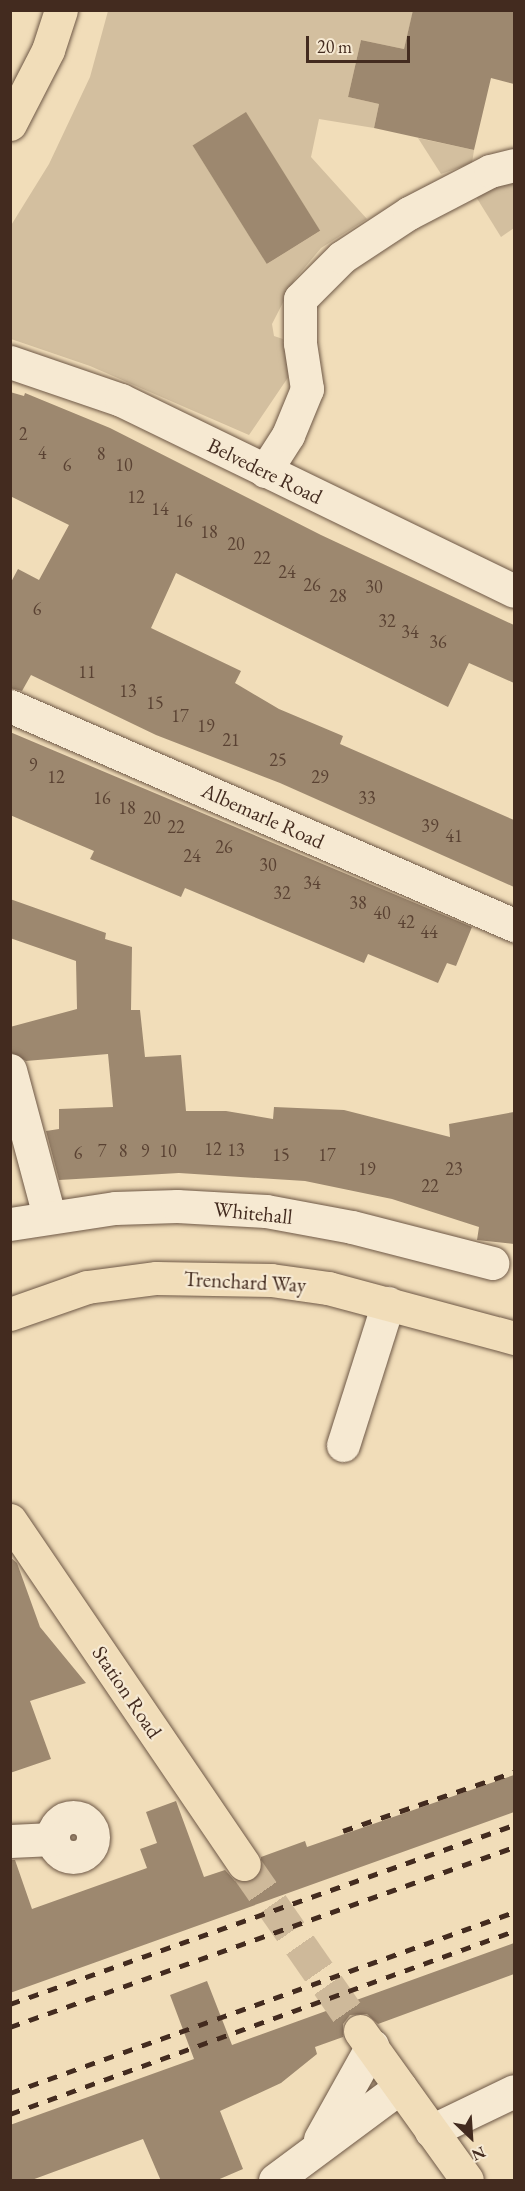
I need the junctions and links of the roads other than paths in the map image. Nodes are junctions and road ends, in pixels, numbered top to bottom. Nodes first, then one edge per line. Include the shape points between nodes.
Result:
1 (61, 10) edge
2 (10, 124) edge
3 (514, 165) edge
4 (10, 362) edge
5 (265, 471) junction
6 (514, 591) edge
7 (10, 706) edge
8 (514, 925) edge
9 (10, 1070) edge
10 (49, 1216) junction
11 (10, 1224) edge
12 (492, 1263) dead end
13 (388, 1303) junction
14 (10, 1314) edge
15 (514, 1338) edge
16 (343, 1445) dead end
17 (10, 1520) edge
18 (53, 1839) dead end
19 (10, 1840) edge
20 (244, 1864) tunnel mouth
21 (366, 2039) joint
22 (400, 2087) junction
23 (514, 2091) edge
24 (430, 2131) junction
25 (311, 2153) junction
26 (275, 2181) edge
27 (467, 2181) edge

1 - 2 main road via 48,50
3 - 5 street via 490,171 409,213 342,257 300,299 300,343 307,389 288,435
4 - 5 street, Belvedere Road via 121,400
5 - 6 street, Belvedere Road
7 - 8 street, Albemarle Road
9 - 10 street
10 - 11 street, Whitehall
10 - 12 street, Whitehall via 177,1206 266,1211 352,1227
13 - 14 main road, Trenchard Way via 271,1280 156,1278 87,1287
13 - 15 main road, Trenchard Way
13 - 16 street
17 - 20 main road, Station Road
18 - 19 street
21 - 22 main road
21 - 25 street
22 - 24 main road
22 - 25 street
23 - 24 street
24 - 27 main road
25 - 26 street

